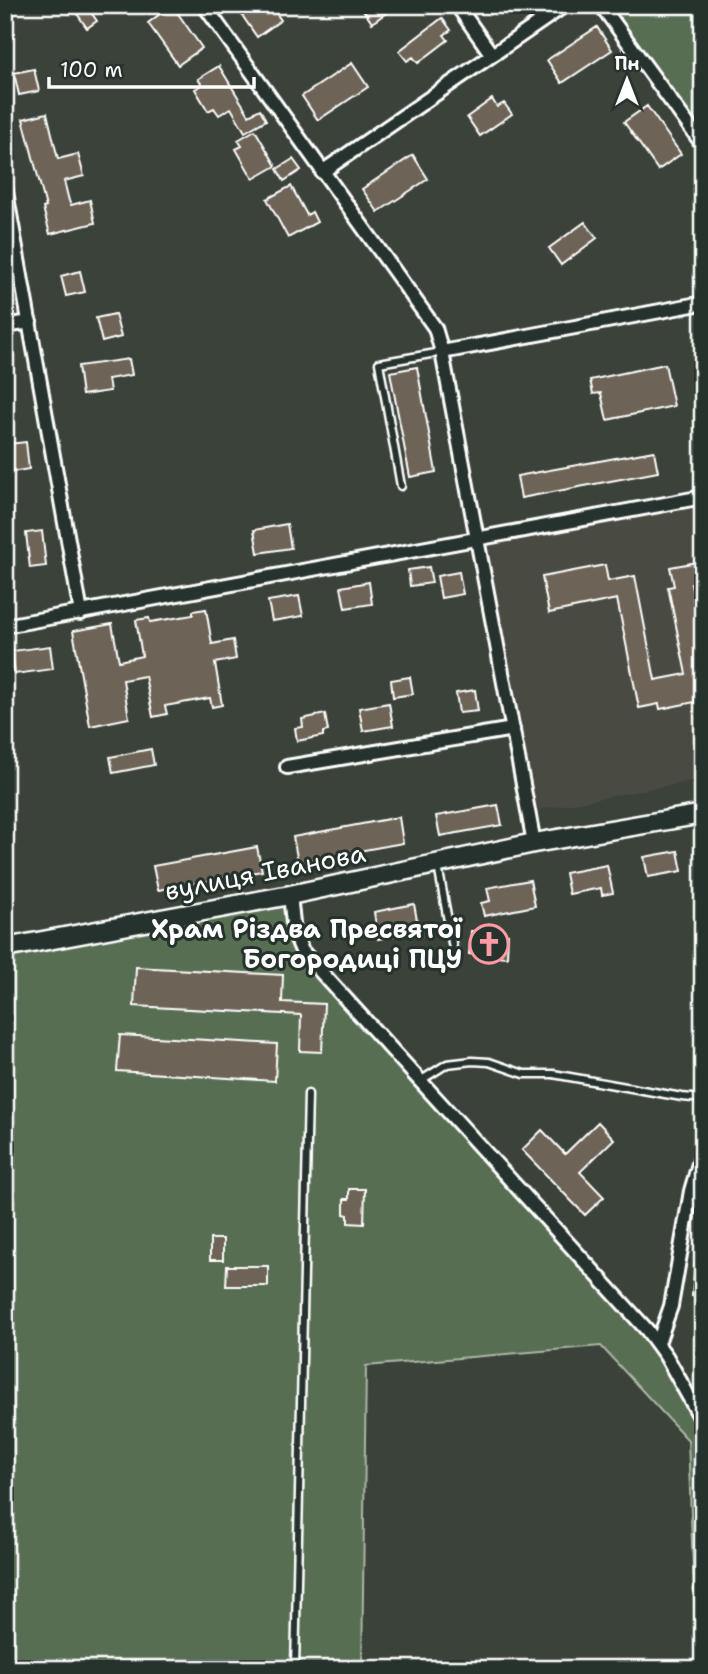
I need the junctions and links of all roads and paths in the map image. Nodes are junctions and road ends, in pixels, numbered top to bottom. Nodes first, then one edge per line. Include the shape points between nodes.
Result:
1 (204, 5) edge
2 (457, 5) edge
3 (565, 5) edge
4 (601, 5) edge
5 (492, 55) junction
6 (703, 145) edge
7 (322, 172) junction
8 (5, 186) edge
9 (703, 303) edge
10 (30, 322) junction
11 (5, 326) edge
12 (442, 352) junction
13 (401, 486) dead end
14 (703, 497) edge
15 (477, 539) junction
16 (82, 612) junction
17 (5, 626) edge
18 (513, 729) junction
19 (287, 766) dead end
20 (703, 814) edge
21 (534, 843) junction
22 (438, 864) junction
23 (290, 895) junction
24 (5, 948) edge
25 (454, 954) dead end
26 (420, 1081) junction
27 (308, 1094) dead end
28 (703, 1099) edge
29 (703, 1150) edge
30 (658, 1343) junction
31 (703, 1422) edge
32 (295, 1669) edge

1 - 7 street
2 - 5 street
3 - 5 street
4 - 6 street
5 - 7 street
7 - 12 street via 435,328
8 - 10 street
9 - 12 street
10 - 11 street
10 - 16 street
12 - 13 lane via 379,363
12 - 15 street
14 - 15 street
15 - 16 street
15 - 18 street
16 - 17 street
18 - 19 street
18 - 21 street
20 - 21 street, вулиця Іванова
21 - 22 street, вулиця Іванова
22 - 23 street, вулиця Іванова
22 - 25 lane
23 - 24 street, вулиця Іванова
23 - 26 street via 295,940 302,951
26 - 28 lane via 447,1064 489,1062 524,1074 553,1074
26 - 30 street
27 - 32 lane
29 - 30 street via 691,1191 671,1306
30 - 31 street

